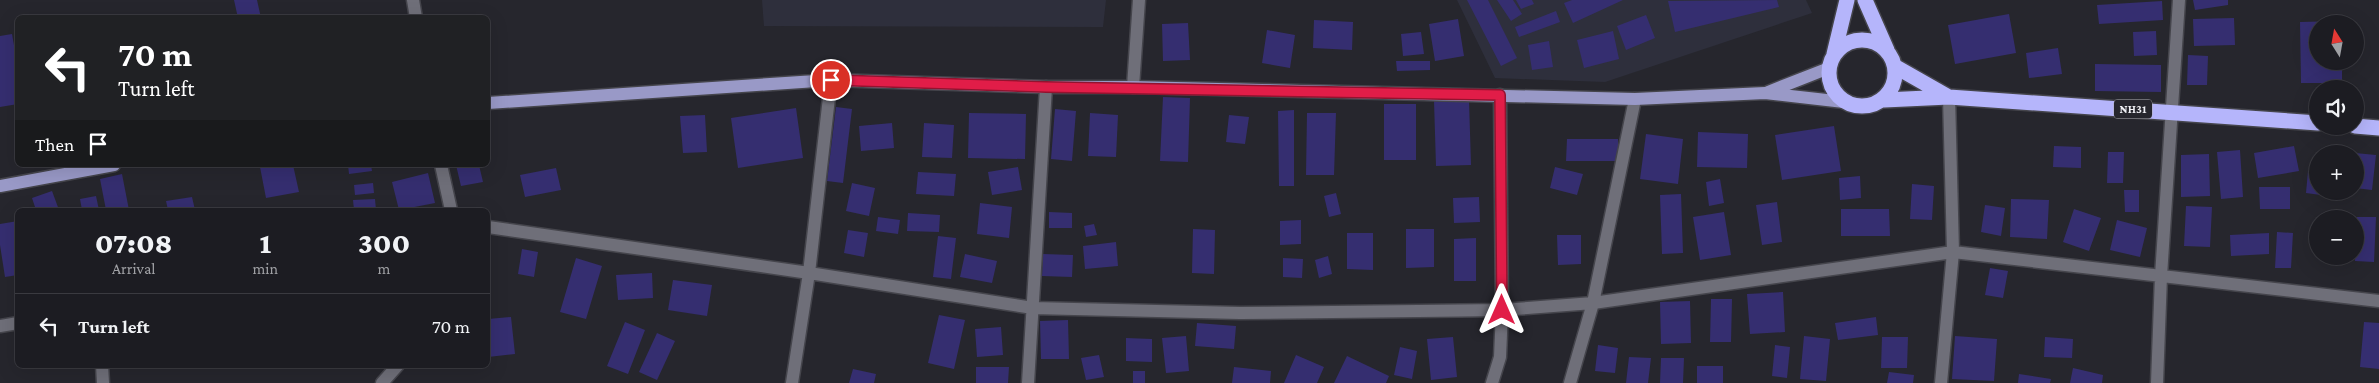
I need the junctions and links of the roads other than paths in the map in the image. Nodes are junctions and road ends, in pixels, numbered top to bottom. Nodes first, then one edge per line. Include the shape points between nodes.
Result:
1 (413, 0) edge
2 (1139, 0) edge
3 (1847, 0) edge
4 (1865, 0) edge
5 (2179, 0) edge
6 (416, 15) edge
7 (1887, 50) junction
8 (1832, 61) junction
9 (1896, 68) junction
10 (831, 80) junction
11 (1046, 87) junction
12 (1133, 87) junction
13 (1765, 93) junction
14 (1500, 95) junction
15 (1948, 97) junction
16 (1635, 99) junction
17 (1884, 100) junction
18 (1844, 102) junction
19 (490, 103) edge
20 (2172, 111) junction
21 (2309, 122) edge
22 (2364, 127) edge
23 (2379, 128) edge
24 (103, 167) edge
25 (441, 167) edge
26 (0, 186) edge
27 (450, 208) edge
28 (490, 227) edge
29 (1953, 252) junction
30 (809, 272) junction
31 (2161, 276) junction
32 (2379, 301) edge
33 (1593, 303) junction
34 (1033, 308) junction
35 (1502, 310) junction
36 (15, 323) edge
37 (0, 326) edge
38 (102, 368) edge
39 (395, 368) edge
40 (102, 383) edge
41 (382, 383) edge
42 (792, 383) edge
43 (1028, 383) edge
44 (1492, 383) edge
45 (1570, 383) edge
46 (1941, 383) edge
47 (2157, 383) edge

1 - 6 street
2 - 12 street
3 - 8 highway
4 - 7 highway
5 - 20 street
7 - 8 highway via 1874,42 1860,40 1846,44
7 - 9 highway
8 - 13 main road
8 - 18 highway via 1832,88
9 - 15 highway, NH31
9 - 17 highway via 1894,85
10 - 11 main road
10 - 19 main road
10 - 30 street
11 - 12 main road
11 - 34 street
12 - 14 main road
13 - 16 main road
13 - 18 main road
14 - 16 main road
14 - 35 street
15 - 17 highway, NH31
15 - 20 highway, NH31
15 - 29 street
16 - 33 street
17 - 18 highway, NH31 via 1865,107
20 - 21 highway, NH31
20 - 31 street
22 - 23 highway
24 - 26 main road
25 - 27 street
28 - 30 street
29 - 31 street
29 - 33 street
29 - 46 street
30 - 34 street
30 - 42 street
31 - 32 street
31 - 47 street
33 - 35 street
33 - 45 street
34 - 35 street via 1240,313
34 - 43 street
35 - 44 street via 1500,356
36 - 37 street
38 - 40 street
39 - 41 street

